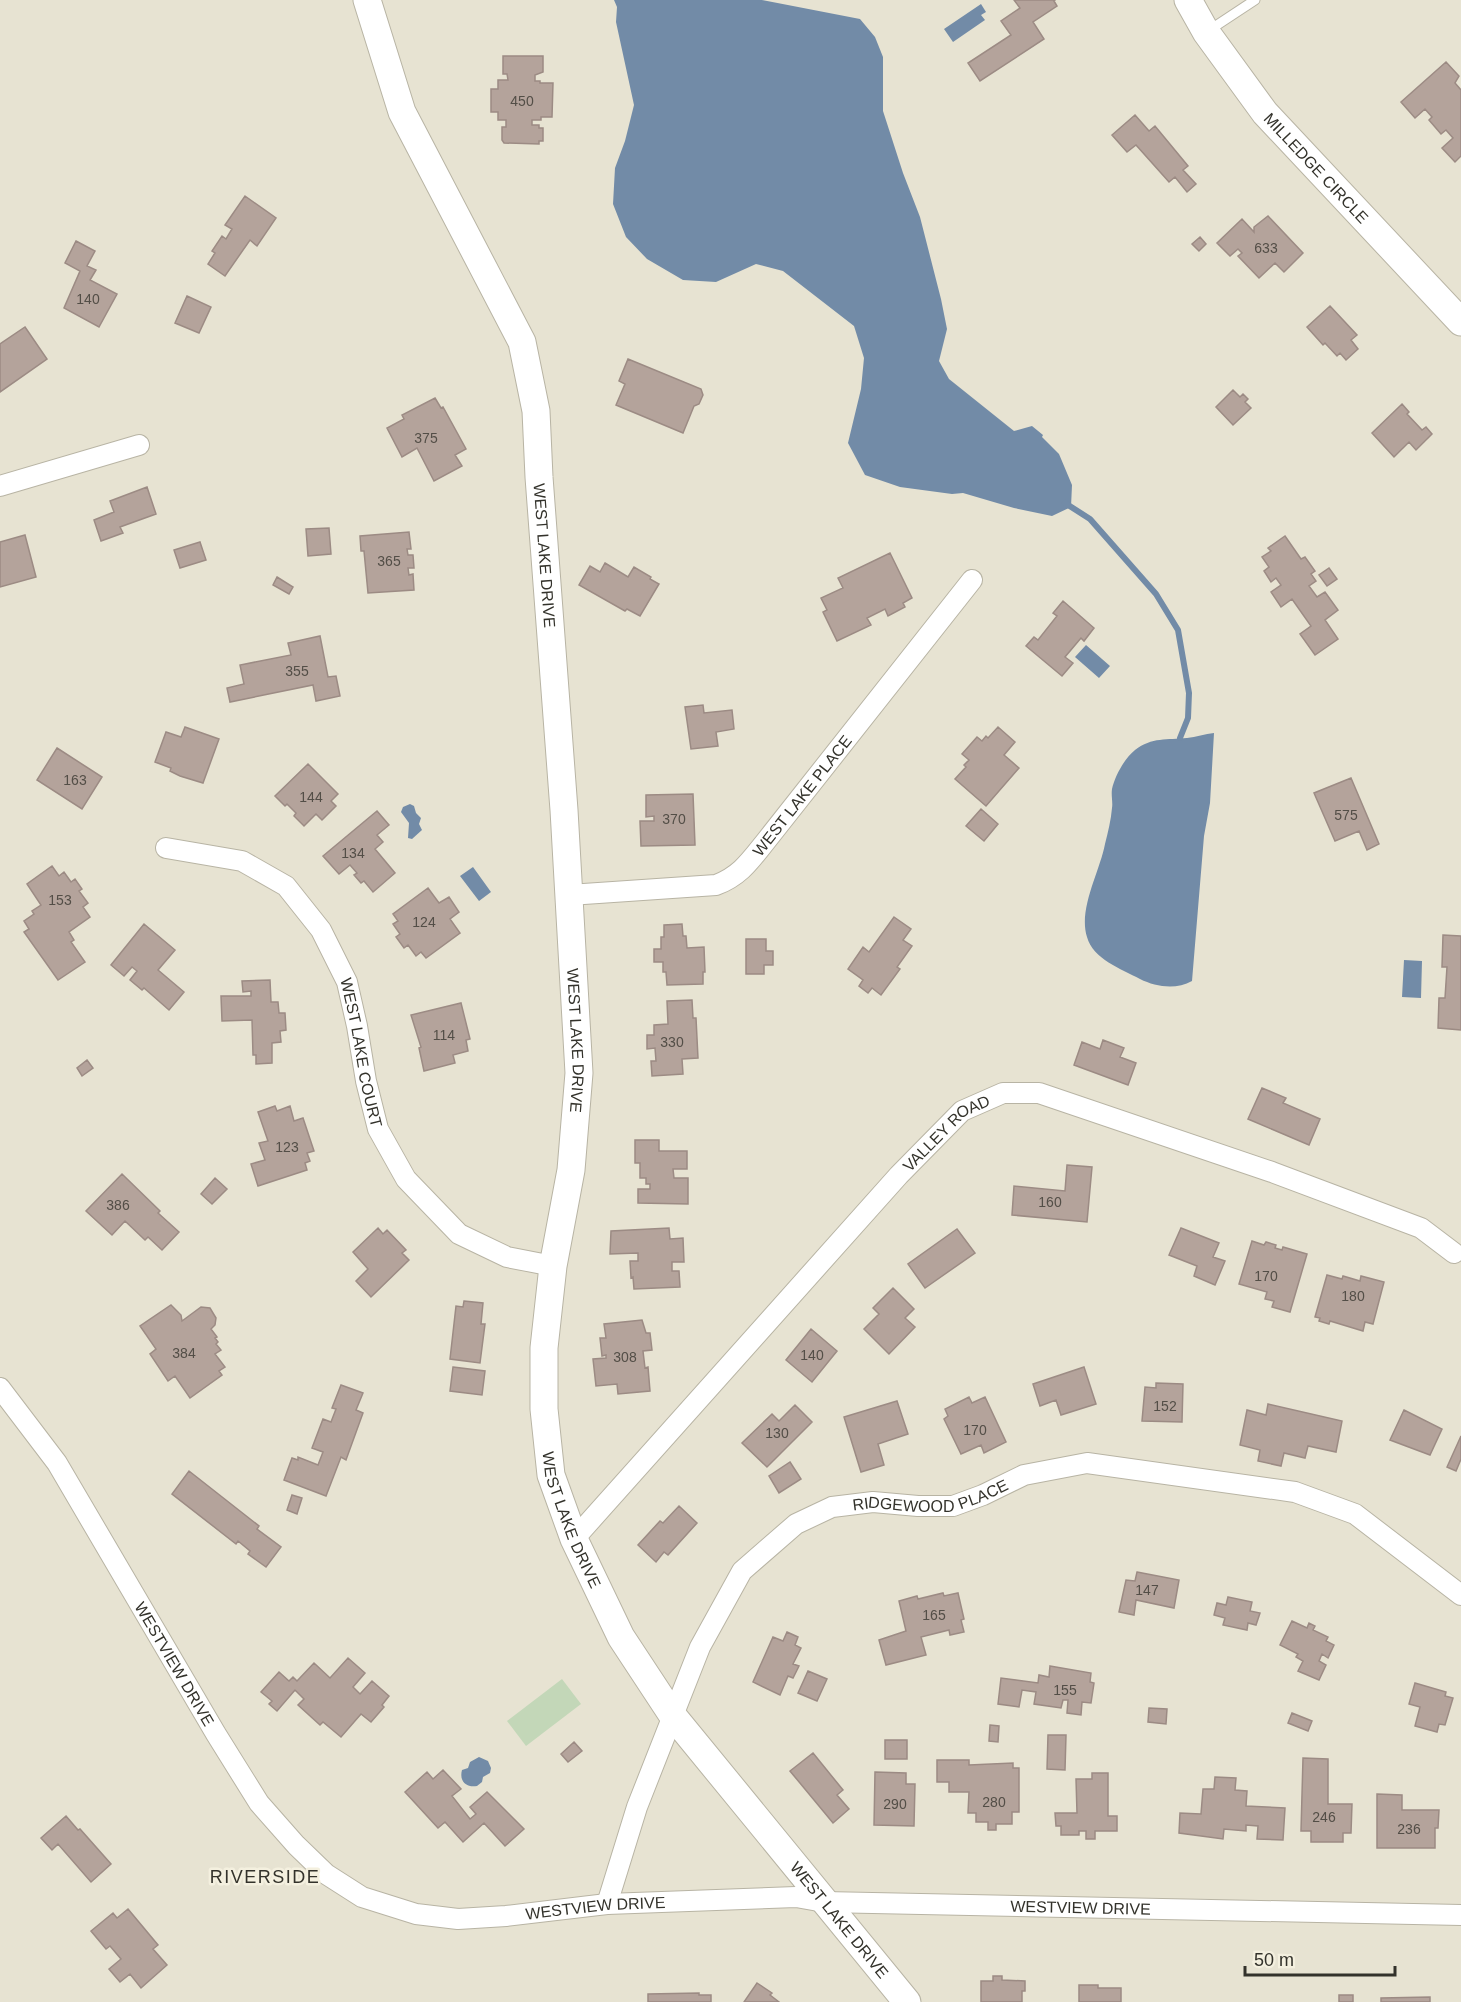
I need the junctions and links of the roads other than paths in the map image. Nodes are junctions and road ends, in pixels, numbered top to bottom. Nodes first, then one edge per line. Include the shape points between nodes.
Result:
1 (367, 0) edge
2 (1188, 0) edge
3 (1255, 0) edge
4 (1206, 32) junction
5 (1461, 322) edge
6 (139, 445) dead end
7 (0, 486) edge
8 (972, 580) dead end
9 (166, 848) dead end
10 (569, 895) junction
11 (1454, 1253) dead end
12 (553, 1266) junction
13 (0, 1388) edge
14 (574, 1539) junction
15 (1461, 1595) edge
16 (673, 1716) junction
17 (824, 1902) junction
18 (607, 1904) junction
19 (1461, 1915) edge
20 (907, 2002) edge

1 - 10 main road, WEST LAKE DRIVE via 402,112 522,342 536,411
2 - 4 main road, MILLEDGE CIRCLE
3 - 4 lane
4 - 5 main road, MILLEDGE CIRCLE via 1265,113
6 - 7 street
8 - 10 street, WEST LAKE PLACE via 773,832 731,879 716,885
9 - 12 street, WEST LAKE COURT via 242,861 286,885 321,930 347,982 378,1129 406,1179 459,1234 507,1257
10 - 12 main road, WEST LAKE DRIVE via 579,1074 571,1170
11 - 14 street, VALLEY ROAD via 1421,1228 1272,1172 1039,1093 1003,1093 962,1111 898,1175
12 - 14 main road, WEST LAKE DRIVE via 544,1348 544,1409 551,1475
13 - 18 street, WESTVIEW DRIVE via 57,1463 259,1803 326,1874 362,1897 416,1914 458,1919
14 - 16 main road, WEST LAKE DRIVE via 621,1636
15 - 16 street, RIDGEWOOD PLACE via 1355,1514 1295,1492 1087,1463 1024,1475 954,1506 873,1502 832,1507 796,1524 742,1571 700,1647
16 - 17 main road, WEST LAKE DRIVE
16 - 18 street, RIDGEWOOD PLACE
17 - 18 street, WESTVIEW DRIVE via 796,1897
17 - 19 street, WESTVIEW DRIVE
17 - 20 main road, WEST LAKE DRIVE

